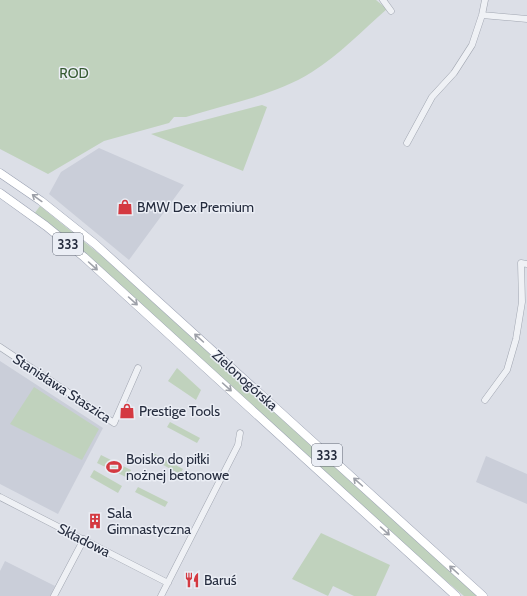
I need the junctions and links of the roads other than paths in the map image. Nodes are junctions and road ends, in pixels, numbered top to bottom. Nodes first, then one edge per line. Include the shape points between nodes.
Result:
1 (383, 0) edge
2 (485, 0) edge
3 (392, 11) dead end
4 (482, 15) junction
5 (527, 19) edge
6 (407, 143) dead end
7 (0, 173) edge
8 (0, 193) edge
9 (527, 264) edge
10 (0, 347) edge
11 (138, 368) dead end
12 (485, 400) dead end
13 (240, 433) dead end
14 (0, 497) edge
15 (84, 540) junction
16 (168, 583) junction
17 (54, 596) edge
18 (162, 596) edge
19 (456, 596) edge
20 (483, 596) edge

1 - 3 street
2 - 4 street
4 - 5 street
4 - 6 street via 468,52 454,73 432,97
20 -> 7 main road, Zielonogórska / 333 via 99,248 46,205
8 -> 19 main road, Zielonogórska / 333 via 80,254
9 - 12 street via 521,263 522,311 509,366
10 - 11 street, Stanisława Staszica via 114,423
13 - 16 street via 238,445
14 - 15 street, Składowa
15 - 16 street, Składowa
15 - 17 street
16 - 18 street

